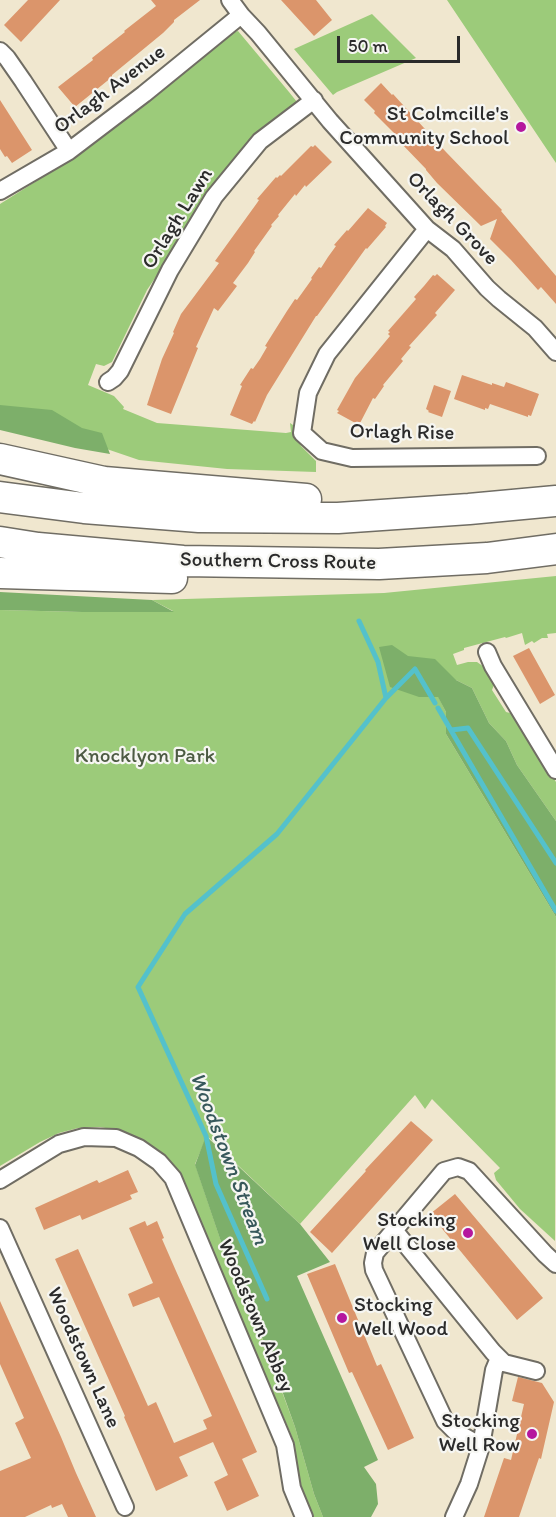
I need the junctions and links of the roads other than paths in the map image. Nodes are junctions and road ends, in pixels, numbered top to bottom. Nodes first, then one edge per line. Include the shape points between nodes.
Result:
1 (230, 0) edge
2 (241, 15) junction
3 (0, 51) edge
4 (314, 100) junction
5 (69, 151) junction
6 (0, 191) edge
7 (427, 229) junction
8 (556, 352) edge
9 (108, 382) dead end
10 (537, 456) dead end
11 (0, 459) edge
12 (0, 497) edge
13 (556, 501) edge
14 (470, 509) junction
15 (0, 542) edge
16 (556, 549) edge
17 (379, 564) junction
18 (0, 573) edge
19 (487, 651) dead end
20 (556, 770) edge
21 (0, 1180) edge
22 (0, 1228) edge
23 (394, 1230) junction
24 (556, 1264) edge
25 (499, 1358) junction
26 (536, 1371) dead end
27 (481, 1446) junction
28 (125, 1507) dead end
29 (304, 1517) edge
30 (454, 1517) edge

1 - 2 street, Orlagh Grove
2 - 4 street, Orlagh Grove
2 - 5 street, Orlagh Avenue
3 - 5 street
4 - 7 street, Orlagh Grove
4 - 9 street, Orlagh Lawn via 261,141 214,197 170,270 120,371
5 - 6 street, Orlagh Avenue
7 - 8 street, Orlagh Grove via 453,249 493,294 535,328
7 - 10 street, Orlagh Rise via 327,354 308,393 302,433 322,452 352,458
11 - 14 highway via 104,482
12 - 14 highway, Southern Cross Route via 199,517 338,518
13 - 14 highway, Southern Cross Route
15 - 17 highway, Southern Cross Route via 183,561
16 - 17 highway, Southern Cross Route via 487,558
17 - 18 highway via 164,578
19 - 20 street
21 - 29 street, Woodstown Abbey via 59,1144 84,1137 116,1138 159,1161 172,1178 285,1445 292,1488
22 - 28 street, Woodstown Lane
23 - 24 street via 444,1171 458,1167 469,1171
23 - 25 street
23 - 27 street via 375,1253 374,1270 444,1421
25 - 26 street via 504,1363
25 - 27 street
27 - 30 street

